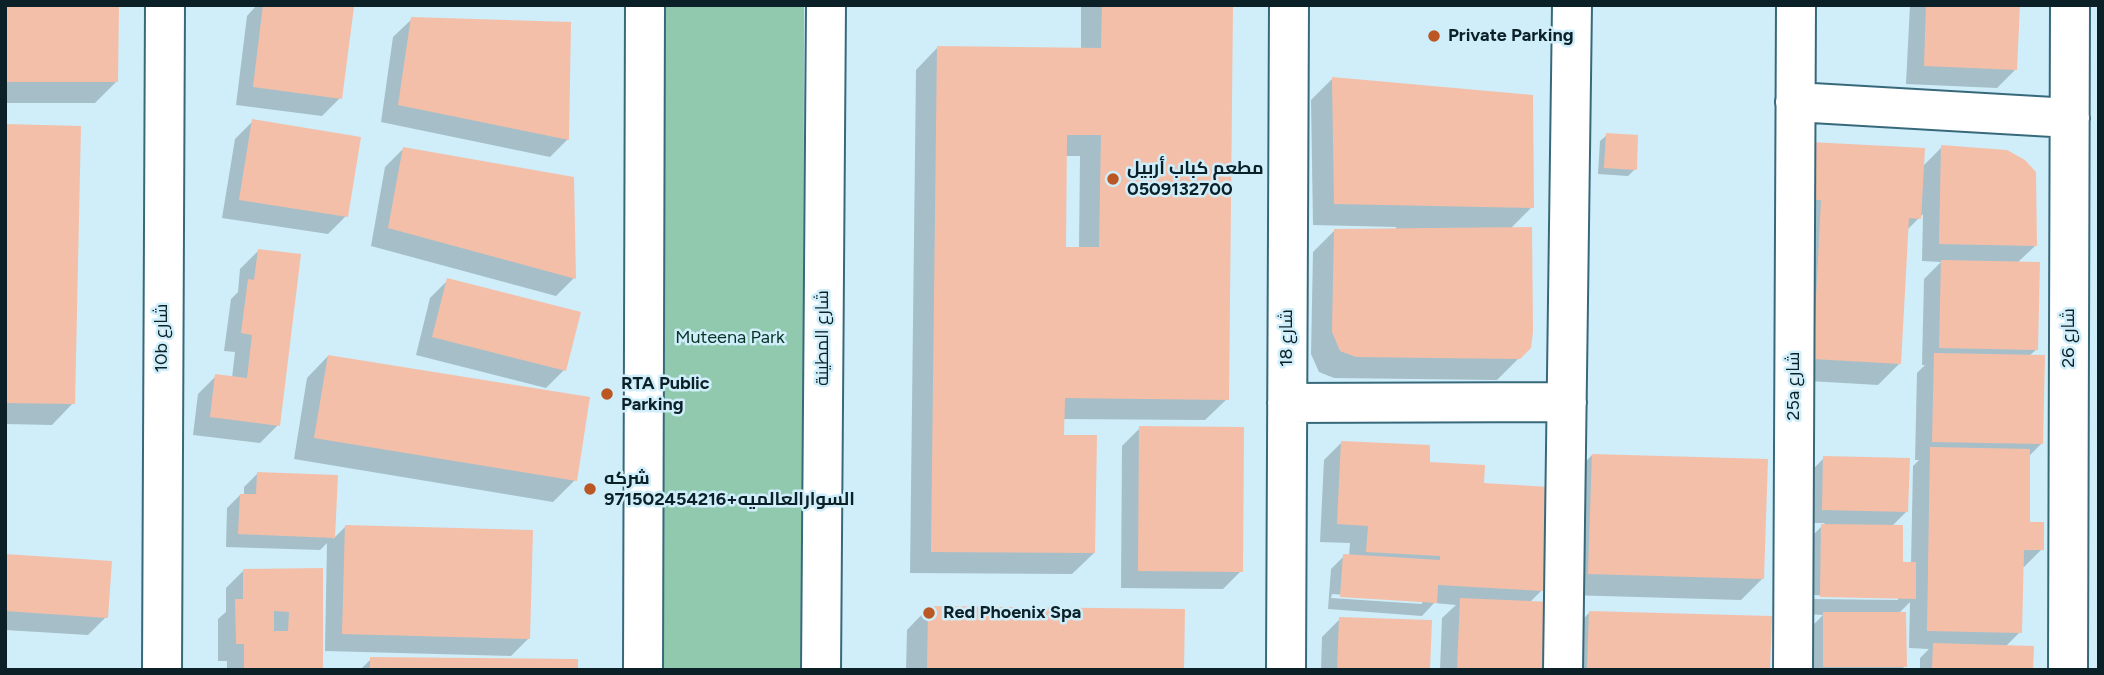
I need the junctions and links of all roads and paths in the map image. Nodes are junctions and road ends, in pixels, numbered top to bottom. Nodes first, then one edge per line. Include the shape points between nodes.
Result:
1 (165, 5) edge
2 (645, 5) edge
3 (826, 5) edge
4 (1289, 5) edge
5 (1572, 5) edge
6 (1796, 5) edge
7 (2070, 5) edge
8 (1796, 102) junction
9 (2070, 118) junction
10 (1567, 402) junction
11 (1287, 403) junction
12 (2084, 404) edge
13 (162, 670) edge
14 (643, 670) edge
15 (821, 670) edge
16 (1286, 670) edge
17 (1563, 670) edge
18 (1793, 670) edge
19 (2068, 670) edge

1 - 13 street, 10b شارع
2 - 14 street
3 - 15 street, شارع المطينة
4 - 11 street, شارع 18
5 - 10 street
6 - 8 street, 25a شارع
7 - 9 street, شارع 26
8 - 9 street
8 - 18 street, 25a شارع
9 - 12 street, شارع 26
10 - 11 street
10 - 17 street
11 - 16 street, شارع 18
12 - 19 street, شارع 26

